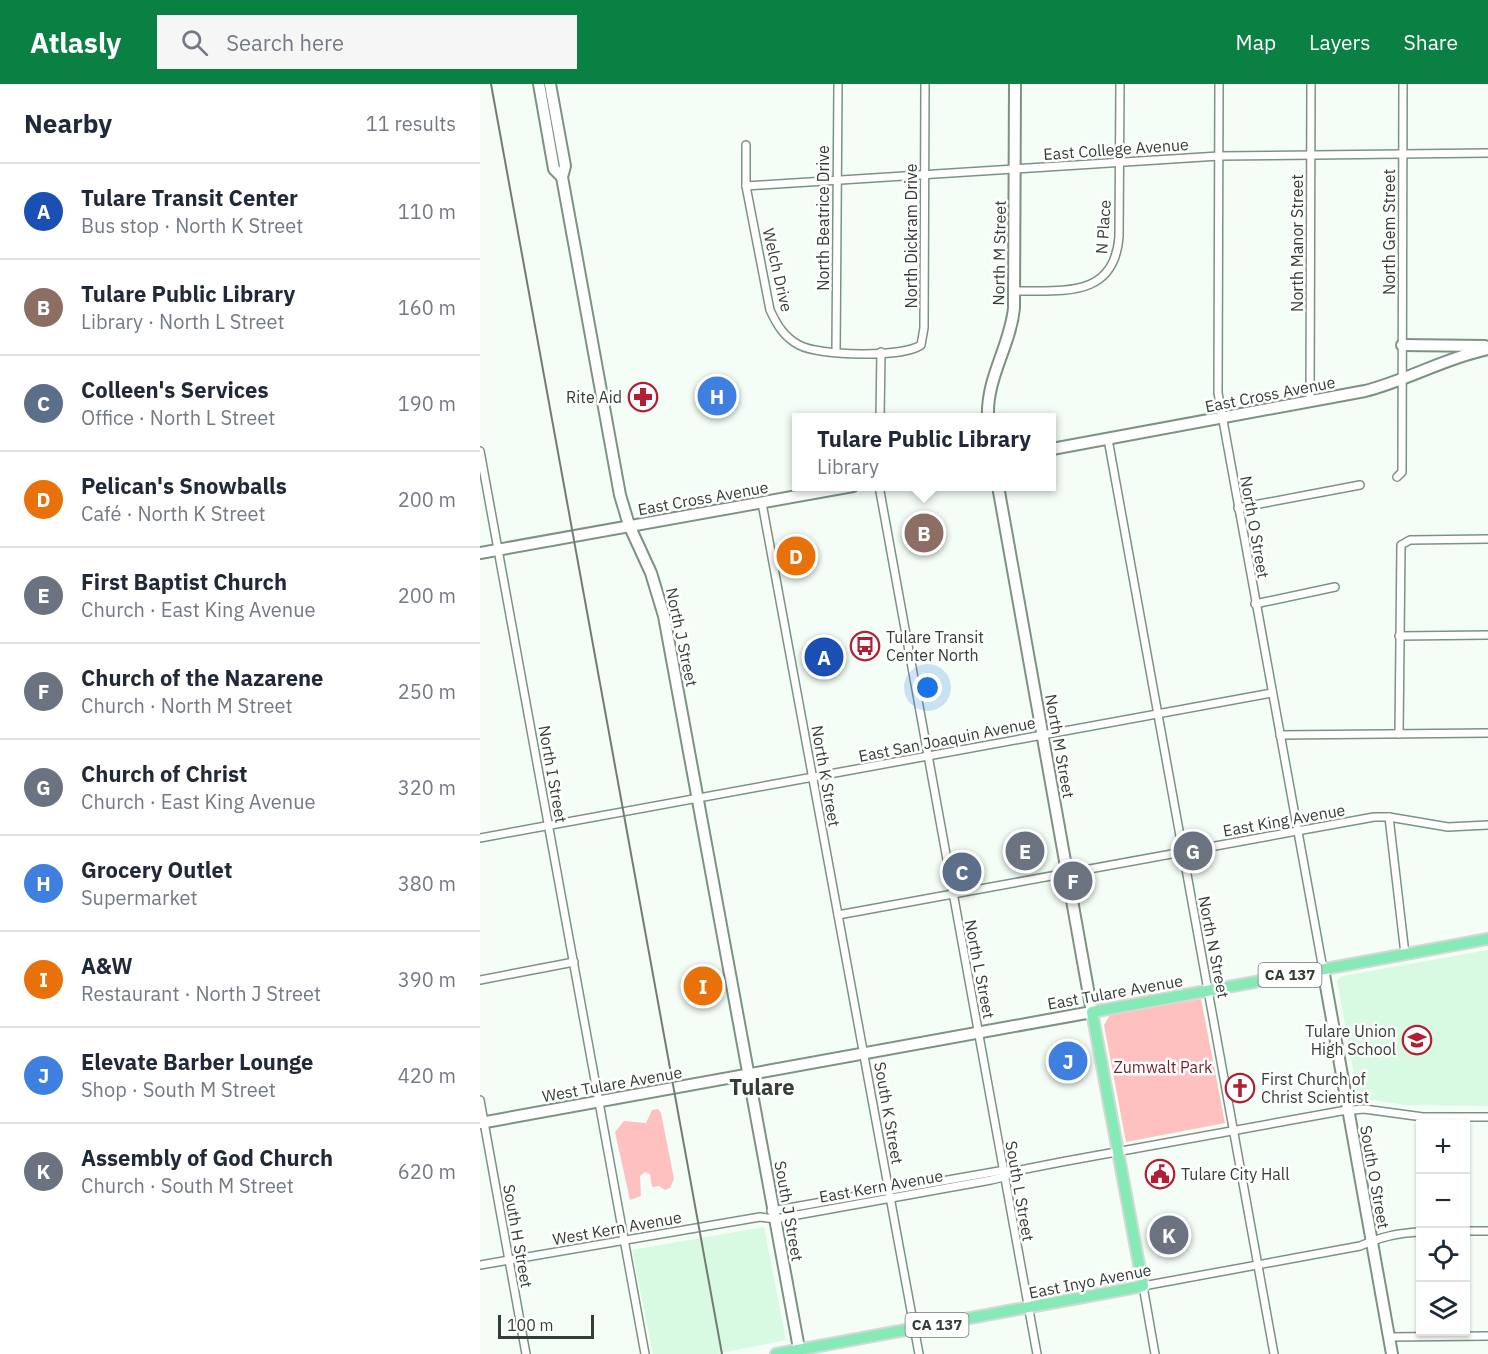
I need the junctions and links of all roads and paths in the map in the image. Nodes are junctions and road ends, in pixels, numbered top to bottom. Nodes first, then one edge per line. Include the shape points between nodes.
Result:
1 (538, 84) edge
2 (550, 84) edge
3 (838, 84) edge
4 (925, 84) edge
5 (1015, 84) edge
6 (1120, 84) edge
7 (1219, 84) edge
8 (1311, 84) edge
9 (1403, 84) edge
10 (746, 145) dead end
11 (1488, 153) edge
12 (1311, 155) junction
13 (1403, 155) junction
14 (1218, 156) junction
15 (1119, 163) junction
16 (1015, 170) junction
17 (925, 175) junction
18 (562, 177) junction
19 (837, 181) junction
20 (746, 186) junction
21 (1015, 291) junction
22 (1402, 345) junction
23 (1488, 348) edge
24 (836, 352) junction
25 (881, 352) junction
26 (1401, 380) junction
27 (1310, 402) junction
28 (880, 413) edge
29 (988, 413) edge
30 (1222, 419) junction
31 (1108, 439) junction
32 (1056, 448) edge
33 (480, 451) edge
34 (1397, 477) dead end
35 (1360, 485) dead end
36 (826, 491) edge
37 (880, 491) edge
38 (999, 491) edge
39 (762, 503) junction
40 (1238, 508) junction
41 (629, 525) junction
42 (1488, 539) edge
43 (498, 550) junction
44 (480, 554) edge
45 (1335, 587) dead end
46 (1255, 604) junction
47 (1488, 635) edge
48 (1399, 636) junction
49 (1272, 693) junction
50 (1158, 715) junction
51 (1488, 733) edge
52 (1399, 734) junction
53 (1042, 735) junction
54 (1280, 735) junction
55 (927, 757) junction
56 (813, 778) junction
57 (698, 798) junction
58 (1389, 817) junction
59 (1488, 825) edge
60 (549, 826) junction
61 (1298, 831) junction
62 (480, 838) edge
63 (1182, 852) junction
64 (1068, 873) junction
65 (952, 894) junction
66 (838, 915) junction
67 (1488, 939) edge
68 (1405, 954) junction
69 (574, 962) junction
70 (1323, 969) junction
71 (480, 980) edge
72 (1208, 990) junction
73 (1092, 1012) junction
74 (978, 1032) junction
75 (864, 1053) junction
76 (748, 1074) junction
77 (480, 1100) edge
78 (599, 1102) junction
79 (1348, 1110) junction
80 (1488, 1117) edge
81 (482, 1122) edge
82 (1233, 1130) junction
83 (1118, 1151) junction
84 (1006, 1173) junction
85 (889, 1194) junction
86 (774, 1214) junction
87 (760, 1217) joint
88 (1470, 1231) edge
89 (1488, 1231) edge
90 (1416, 1232) edge
91 (624, 1240) junction
92 (1372, 1241) junction
93 (509, 1260) junction
94 (480, 1265) edge
95 (1257, 1266) junction
96 (1143, 1286) junction
97 (1028, 1308) junction
98 (915, 1329) junction
99 (1488, 1336) edge
100 (1390, 1337) junction
101 (800, 1352) edge
102 (526, 1354) edge
103 (645, 1354) edge
104 (776, 1354) edge
105 (919, 1354) edge
106 (1036, 1354) edge
107 (1155, 1354) edge
108 (1274, 1354) edge
109 (1392, 1354) edge

1 - 18 main road, North J Street via 554,169
2 - 18 main road, North J Street via 565,166
3 - 19 street, North Beatrice Drive
4 - 17 street, North Dickram Drive
5 - 16 main road, North M Street
6 - 15 street, N Place
7 - 14 street, North O Street
8 - 12 street, North Manor Street
9 - 13 street, North Gem Street
10 - 20 street, Welch Drive
11 - 13 street, East College Avenue
12 - 13 street, East College Avenue
12 - 14 street, East College Avenue
12 - 27 street, North Manor Street
13 - 22 street, North Gem Street
14 - 15 street, East College Avenue
14 - 30 street, North O Street via 1217,378
15 - 16 street, East College Avenue
15 - 21 street, N Place via 1118,252 1108,273 1080,288
16 - 17 street, East College Avenue
16 - 21 main road, North M Street
17 - 19 street, East College Avenue
17 - 25 street, North Dickram Drive via 924,339 910,351
18 - 41 main road, North J Street via 612,456
19 - 20 street, East College Avenue
19 - 24 street, North Beatrice Drive
20 - 24 street, Welch Drive via 770,310 779,328 801,346
21 - 29 main road, North M Street via 1011,327 992,379
22 - 23 main road
22 - 26 street, North Gem Street
23 - 26 main road, East Cross Avenue
24 - 25 street, Welch Drive
25 - 28 street
26 - 27 main road, East Cross Avenue via 1365,392
26 - 34 street, North Gem Street via 1402,472
27 - 30 main road, East Cross Avenue
30 - 31 main road, East Cross Avenue
30 - 40 street, North O Street
31 - 32 main road, East Cross Avenue
31 - 50 street, North N Street
33 - 43 street, North I Street
35 - 40 street
36 - 39 main road, East Cross Avenue
37 - 55 street, North L Street
38 - 53 main road, North M Street
39 - 41 main road, East Cross Avenue
39 - 56 street, North K Street
40 - 46 street, North O Street
41 - 43 main road, East Cross Avenue
41 - 57 main road, North J Street via 651,573 664,616
42 - 48 street via 1403,542
43 - 44 main road, East Cross Avenue
43 - 60 street, North I Street
45 - 46 street
46 - 49 street, North O Street
47 - 48 street
48 - 52 street
49 - 50 street, East San Joaquin Avenue
49 - 54 street, North O Street
50 - 53 street, East San Joaquin Avenue
50 - 63 street, North N Street
51 - 52 street
52 - 54 street
53 - 55 street, East San Joaquin Avenue
53 - 64 main road, North M Street
54 - 61 street, North O Street
55 - 56 street, East San Joaquin Avenue
55 - 65 street, North L Street
56 - 57 street, East San Joaquin Avenue
56 - 66 street, North K Street
57 - 60 street, East San Joaquin Avenue
57 - 76 main road, North J Street
58 - 59 street, East King Avenue via 1448,826
58 - 61 street, East King Avenue
58 - 68 street
60 - 62 street, East San Joaquin Avenue
60 - 69 street, North I Street
61 - 63 street, East King Avenue
61 - 70 street, North O Street
63 - 64 street, East King Avenue
63 - 72 street, North N Street
64 - 65 street, East King Avenue
64 - 73 main road, North M Street
65 - 66 street, East King Avenue
65 - 74 street, North L Street
66 - 75 street, North K Street
67 - 68 main road, East Tulare Avenue / CA 137
68 - 70 main road, East Tulare Avenue / CA 137
69 - 71 street
69 - 78 street, North I Street
70 - 72 main road, East Tulare Avenue / CA 137
70 - 79 main road, South O Street
72 - 73 main road, East Tulare Avenue / CA 137
72 - 82 street, North N Street
73 - 74 main road, East Tulare Avenue
73 - 83 main road
74 - 75 main road, East Tulare Avenue
74 - 84 street, South L Street
75 - 76 main road, East Tulare Avenue
75 - 85 street, South K Street
76 - 78 main road, West Tulare Avenue
76 - 86 main road, South J Street
77 - 81 street, South H Street
78 - 81 main road, West Tulare Avenue
78 - 91 street, North I Street
79 - 80 street, East Kern Avenue via 1423,1117
79 - 82 street, East Kern Avenue
79 - 92 main road, South O Street
81 - 93 street, South H Street
82 - 83 street, East Kern Avenue
82 - 95 street, North N Street
83 - 84 street, East Kern Avenue
83 - 96 main road
84 - 85 street, East Kern Avenue
84 - 97 street, South L Street
85 - 86 street, East Kern Avenue
85 - 98 street, South K Street
86 - 87 street, East Kern Avenue
86 - 101 main road, South J Street
87 - 91 street, West Kern Avenue
88 - 89 street
90 - 92 street, East Inyo Avenue via 1394,1233
91 - 93 street, West Kern Avenue
91 - 103 street, North I Street
92 - 95 street, East Inyo Avenue
92 - 100 main road, South O Street
93 - 94 street, West Kern Avenue
93 - 102 street, South H Street
95 - 96 street, East Inyo Avenue
95 - 108 street, North N Street
96 - 97 main road, East Inyo Avenue / CA 137
96 - 107 street
97 - 98 main road, East Inyo Avenue / CA 137
97 - 106 street, South L Street
98 - 101 main road, East Inyo Avenue / CA 137
98 - 105 street, South K Street
99 - 100 street
100 - 109 main road, South O Street
101 - 104 main road, CA 137

